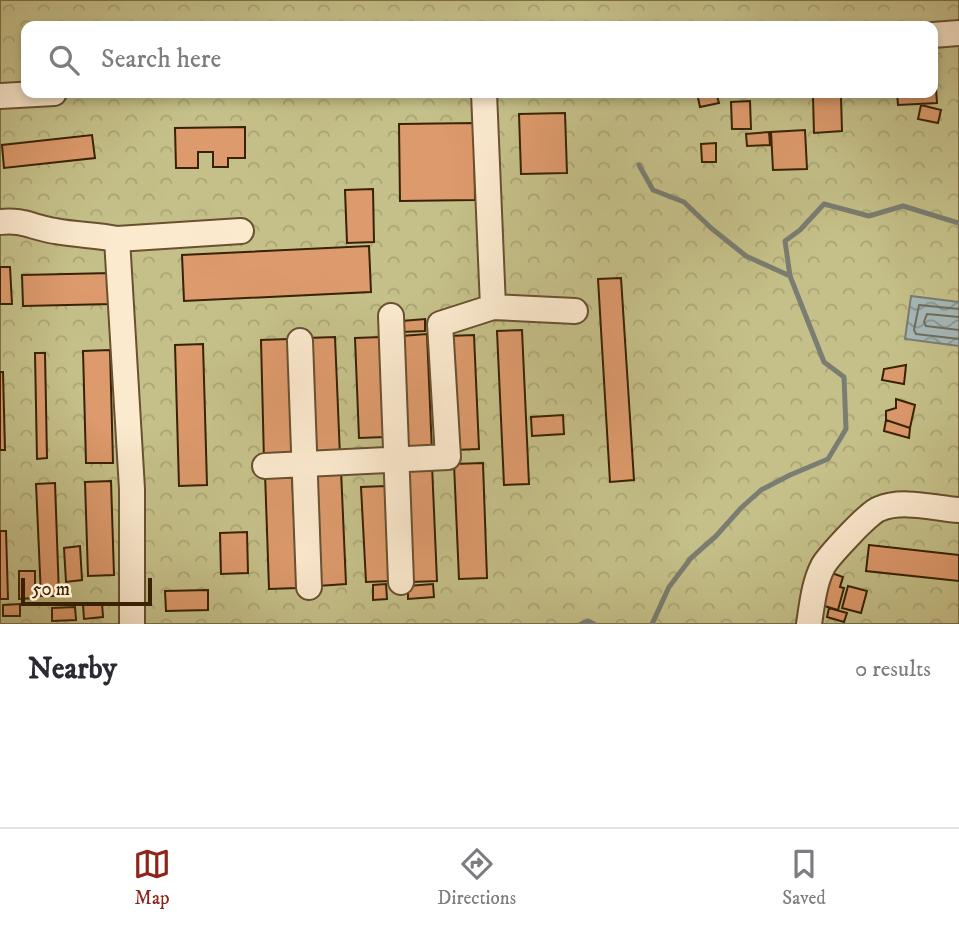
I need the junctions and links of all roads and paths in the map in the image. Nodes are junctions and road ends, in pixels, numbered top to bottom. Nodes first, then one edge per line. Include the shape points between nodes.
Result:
1 (959, 33) edge
2 (938, 35) edge
3 (21, 95) edge
4 (0, 96) edge
5 (484, 98) edge
6 (0, 222) edge
7 (241, 230) dead end
8 (117, 239) junction
9 (493, 307) junction
10 (575, 311) dead end
11 (391, 316) dead end
12 (300, 341) dead end
13 (396, 460) junction
14 (304, 464) junction
15 (265, 466) dead end
16 (959, 510) edge
17 (401, 582) dead end
18 (309, 587) dead end
19 (132, 624) edge
20 (809, 624) edge

1 - 2 street
3 - 4 street
5 - 9 street
6 - 8 street via 15,220
7 - 8 street
8 - 19 street via 132,489
9 - 10 street
9 - 13 street via 440,324 448,457
11 - 13 street
12 - 14 street
13 - 14 street
13 - 17 street
14 - 15 street
14 - 18 street
16 - 20 street via 897,505 877,509 823,566

